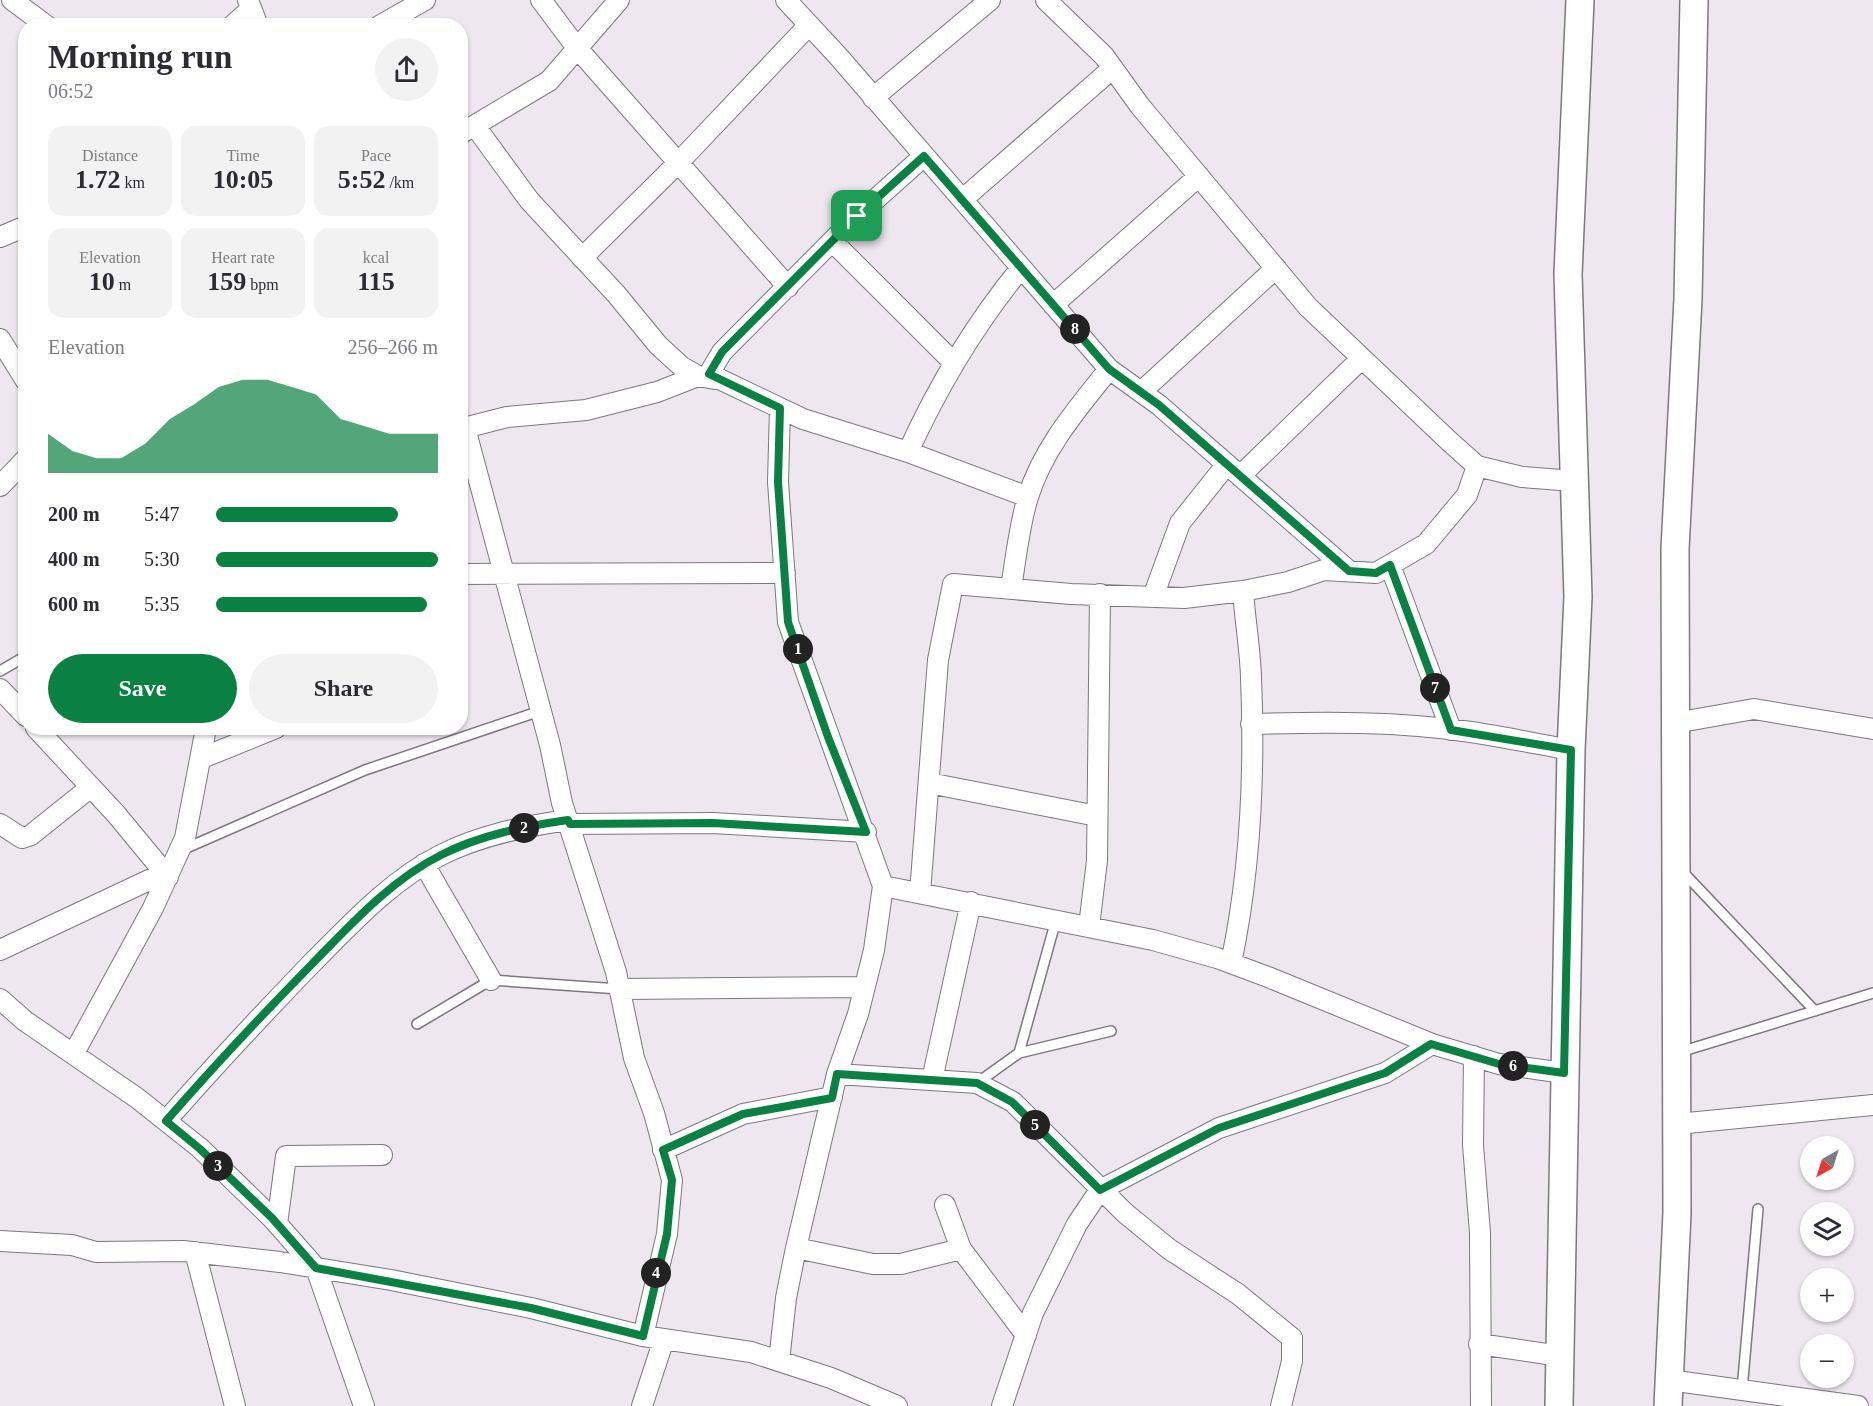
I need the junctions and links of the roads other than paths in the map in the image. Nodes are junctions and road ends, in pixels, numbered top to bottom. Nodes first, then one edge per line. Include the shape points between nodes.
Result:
1 (12, 0) edge
2 (425, 0) edge
3 (541, 0) edge
4 (619, 0) edge
5 (990, 0) edge
6 (1046, 0) edge
7 (1580, 0) edge
8 (1694, 0) edge
9 (792, 2) edge
10 (36, 18) edge
11 (393, 18) edge
12 (809, 25) junction
13 (577, 48) junction
14 (1113, 68) junction
15 (873, 98) junction
16 (468, 130) edge
17 (924, 156) junction
18 (678, 163) junction
19 (1199, 176) junction
20 (963, 199) junction
21 (18, 229) edge
22 (0, 237) edge
23 (833, 242) junction
24 (582, 258) junction
25 (1022, 268) junction
26 (1276, 268) junction
27 (788, 287) junction
28 (1053, 305) junction
29 (0, 339) edge
30 (1360, 360) junction
31 (954, 363) junction
32 (18, 368) edge
33 (1109, 369) junction
34 (706, 378) junction
35 (1140, 392) junction
36 (780, 408) junction
37 (468, 428) edge
38 (468, 446) edge
39 (908, 452) junction
40 (1477, 466) junction
41 (18, 467) edge
42 (1233, 470) junction
43 (1574, 481) junction
44 (0, 486) edge
45 (1028, 497) junction
46 (1390, 565) junction
47 (1349, 571) junction
48 (504, 572) junction
49 (785, 573) junction
50 (468, 574) edge
51 (1011, 588) junction
52 (1243, 591) junction
53 (1100, 594) junction
54 (1153, 597) junction
55 (18, 660) edge
56 (0, 670) edge
57 (0, 689) edge
58 (18, 708) edge
59 (540, 711) junction
60 (1675, 723) junction
61 (1251, 724) junction
62 (1873, 729) edge
63 (1451, 730) junction
64 (43, 735) edge
65 (205, 735) edge
66 (259, 735) edge
67 (1571, 750) junction
68 (202, 758) junction
69 (929, 783) junction
70 (91, 787) junction
71 (1097, 816) junction
72 (569, 822) junction
73 (0, 824) edge
74 (866, 832) junction
75 (179, 851) junction
76 (423, 864) junction
77 (1675, 864) junction
78 (166, 875) junction
79 (883, 886) junction
80 (920, 892) junction
81 (970, 902) junction
82 (1056, 920) junction
83 (1089, 926) junction
84 (0, 951) edge
85 (1232, 963) junction
86 (491, 980) junction
87 (864, 987) junction
88 (620, 989) junction
89 (1873, 993) edge
90 (0, 999) edge
91 (1815, 1011) junction
92 (417, 1024) dead end
93 (1111, 1031) dead end
94 (1431, 1044) junction
95 (74, 1053) junction
96 (1019, 1053) junction
97 (1676, 1053) junction
98 (1474, 1056) junction
99 (1564, 1073) junction
100 (837, 1074) junction
101 (932, 1080) junction
102 (977, 1083) junction
103 (832, 1098) junction
104 (1873, 1106) edge
105 (166, 1121) junction
106 (1677, 1124) junction
107 (663, 1150) junction
108 (382, 1155) dead end
109 (1100, 1190) junction
110 (945, 1204) dead end
111 (1758, 1209) dead end
112 (277, 1224) junction
113 (0, 1241) edge
114 (796, 1248) junction
115 (961, 1249) junction
116 (195, 1252) junction
117 (316, 1268) junction
118 (1026, 1335) junction
119 (643, 1336) junction
120 (664, 1339) junction
121 (1479, 1344) junction
122 (1560, 1356) junction
123 (779, 1361) junction
124 (1742, 1390) junction
125 (1669, 1393) edge
126 (235, 1406) edge
127 (364, 1406) edge
128 (642, 1406) edge
129 (897, 1406) edge
130 (1002, 1406) edge
131 (1281, 1406) edge
132 (1481, 1406) edge
133 (1559, 1406) edge
134 (1858, 1406) edge

1 - 10 street
2 - 11 street
3 - 13 street
4 - 13 street
5 - 15 street
6 - 14 street
7 - 43 main road via 1568,274
8 - 60 main road via 1688,299 1675,549
9 - 12 street
12 - 15 street
12 - 18 street
13 - 16 street via 549,81
13 - 18 street
14 - 19 street
14 - 20 street
15 - 17 street
16 - 24 street
17 - 20 street
17 - 23 street
18 - 24 street
18 - 27 street
19 - 26 street
19 - 28 street
20 - 25 street
21 - 22 street
23 - 27 street
23 - 31 street
24 - 34 street via 658,345 682,367
25 - 28 street
25 - 31 street
26 - 30 street
26 - 35 street
27 - 34 street via 714,361
28 - 33 street
29 - 32 street
30 - 40 street
30 - 42 street
31 - 39 street
33 - 35 street
33 - 45 street via 1058,436
34 - 36 street
34 - 37 street via 586,410 507,417
35 - 42 street
36 - 39 street
36 - 49 street via 778,482
38 - 48 street
39 - 45 street
40 - 43 street via 1522,477
40 - 46 street via 1467,495 1426,544
41 - 44 street
42 - 47 street
42 - 54 street via 1180,523
43 - 67 main road via 1578,597
45 - 51 street
46 - 47 street via 1376,573
46 - 63 street
47 - 52 street via 1324,570
48 - 49 street
48 - 50 street
48 - 59 street
49 - 74 street via 788,622
51 - 53 street
51 - 69 street via 953,584 938,660
52 - 54 street via 1184,598
52 - 61 street
53 - 54 street
53 - 71 street
55 - 56 lane
57 - 58 street
59 - 72 street
59 - 75 lane via 365,770
60 - 62 street via 1754,709
60 - 77 main road
61 - 63 street via 1332,722
61 - 85 street via 1249,834
63 - 67 street
64 - 70 street
65 - 68 street
66 - 68 street
67 - 99 main road
68 - 75 street
69 - 71 street
69 - 80 street
70 - 73 street via 31,835 22,838
70 - 78 street
71 - 83 street via 1097,861
72 - 74 street via 713,823
72 - 76 street via 490,836
72 - 88 street
74 - 79 street
75 - 78 street
76 - 86 street
76 - 105 street via 361,914
77 - 91 lane
77 - 97 main road
78 - 84 street
78 - 95 street
79 - 80 street
79 - 87 street
80 - 81 street
81 - 82 street
81 - 101 street
82 - 83 street
82 - 96 lane
83 - 85 street
85 - 94 street
86 - 88 lane
86 - 92 lane
87 - 88 street
87 - 100 street
88 - 107 street via 634,1058
89 - 91 lane
90 - 95 street via 25,1021
91 - 97 lane
93 - 96 lane
94 - 98 street
94 - 109 street via 1385,1073 1219,1128
95 - 105 street
96 - 102 lane
97 - 106 main road
98 - 99 street via 1499,1064
98 - 121 street
99 - 122 main road
100 - 101 street
100 - 103 street
101 - 102 street
102 - 109 street via 1012,1102
103 - 107 street via 743,1114
103 - 114 street
104 - 106 street
105 - 112 street
106 - 125 main road
107 - 119 street via 672,1180 667,1234
108 - 112 street via 286,1156
109 - 118 street via 1077,1224
109 - 131 street via 1169,1248 1238,1294 1292,1338 1292,1361
110 - 115 street
111 - 124 lane
112 - 117 street
113 - 116 street via 72,1245 96,1252
114 - 115 street via 873,1264 901,1264
114 - 123 street
115 - 118 street
116 - 117 street
116 - 126 street
117 - 119 street via 531,1308
117 - 127 street
118 - 130 street
119 - 120 street
120 - 123 street via 751,1352
120 - 128 street
121 - 122 street
121 - 132 street
122 - 133 main road
123 - 129 street
124 - 125 street
124 - 134 street

